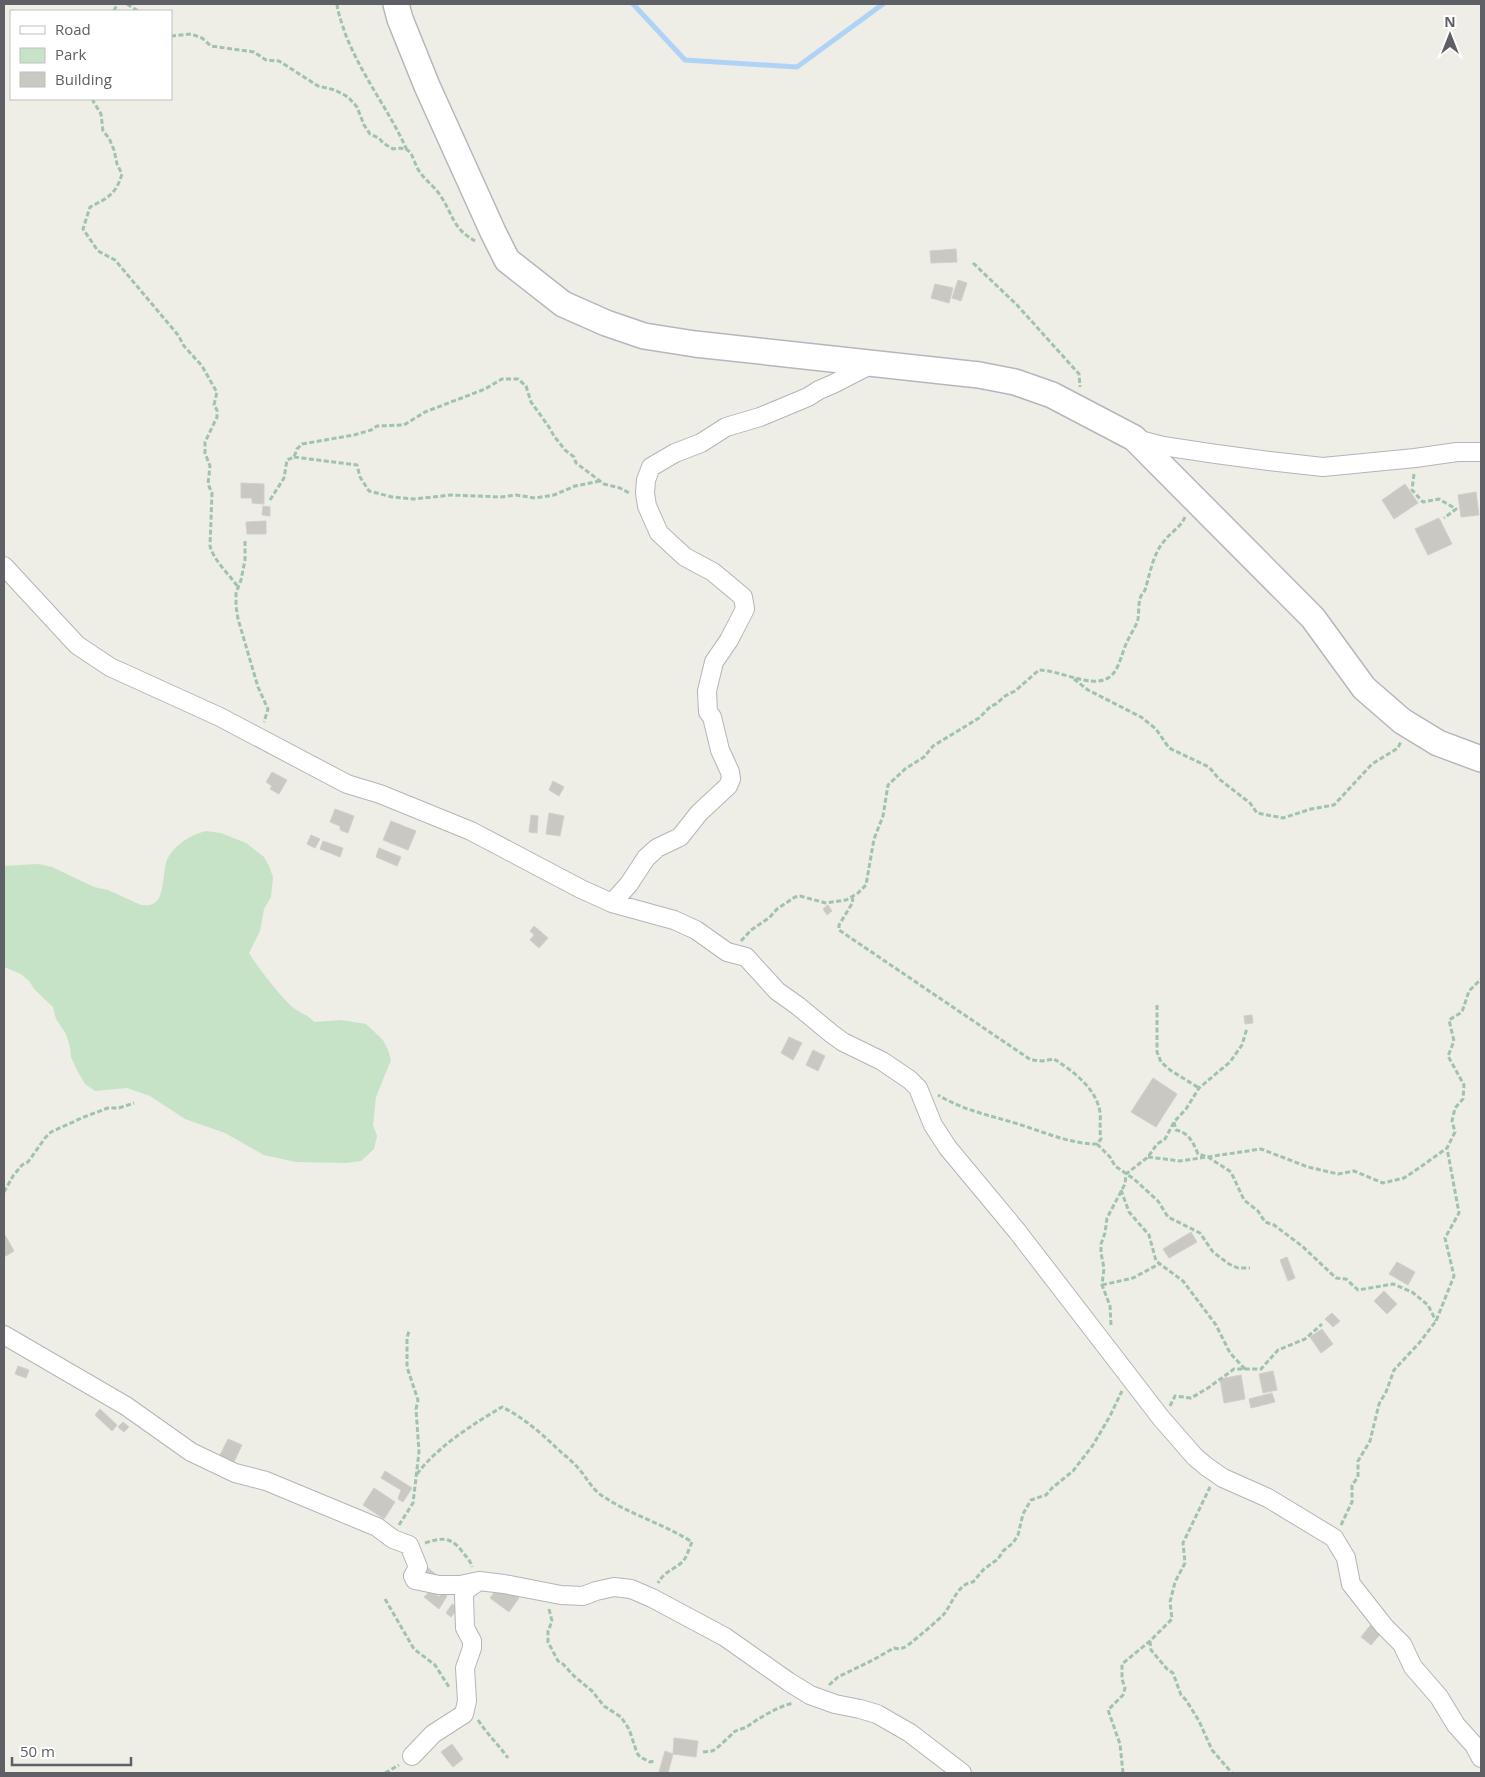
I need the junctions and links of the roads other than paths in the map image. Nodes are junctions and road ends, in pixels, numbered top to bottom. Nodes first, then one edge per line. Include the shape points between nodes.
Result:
1 (396, 4) edge
2 (872, 364) junction
3 (1134, 438) junction
4 (1481, 452) edge
5 (4, 566) edge
6 (1481, 759) edge
7 (612, 903) junction
8 (4, 1334) edge
9 (479, 1581) junction
10 (412, 1756) dead end
11 (1481, 1758) edge
12 (962, 1773) edge

1 - 2 main road via 426,86 493,232 507,260 531,280 563,304 644,336
2 - 3 main road via 1015,382 1052,395
2 - 7 street via 808,397 726,427 651,467 645,496 659,533 685,557 713,572 743,596 745,609 714,662 707,691 708,712 731,779 680,837 657,848 646,858
3 - 4 street via 1163,446 1323,467
3 - 6 main road via 1313,618 1364,688 1408,724 1438,743
5 - 7 street via 77,645 127,676 220,717 347,784 472,831
7 - 11 street via 674,920 696,930 727,952 746,957 777,991 832,1034 902,1073 918,1088 944,1142 1195,1457 1223,1478 1268,1498 1334,1538 1346,1558 1351,1584 1402,1644 1414,1667
8 - 9 street via 126,1406 191,1452 235,1473 266,1481 377,1527 409,1545 418,1567 413,1576 415,1580 439,1585
9 - 10 street via 466,1590 464,1596 465,1628 472,1641 465,1668 467,1693 464,1714 433,1734
9 - 12 street via 562,1595 583,1596 614,1587 631,1589 725,1637 814,1696 877,1714 910,1733

